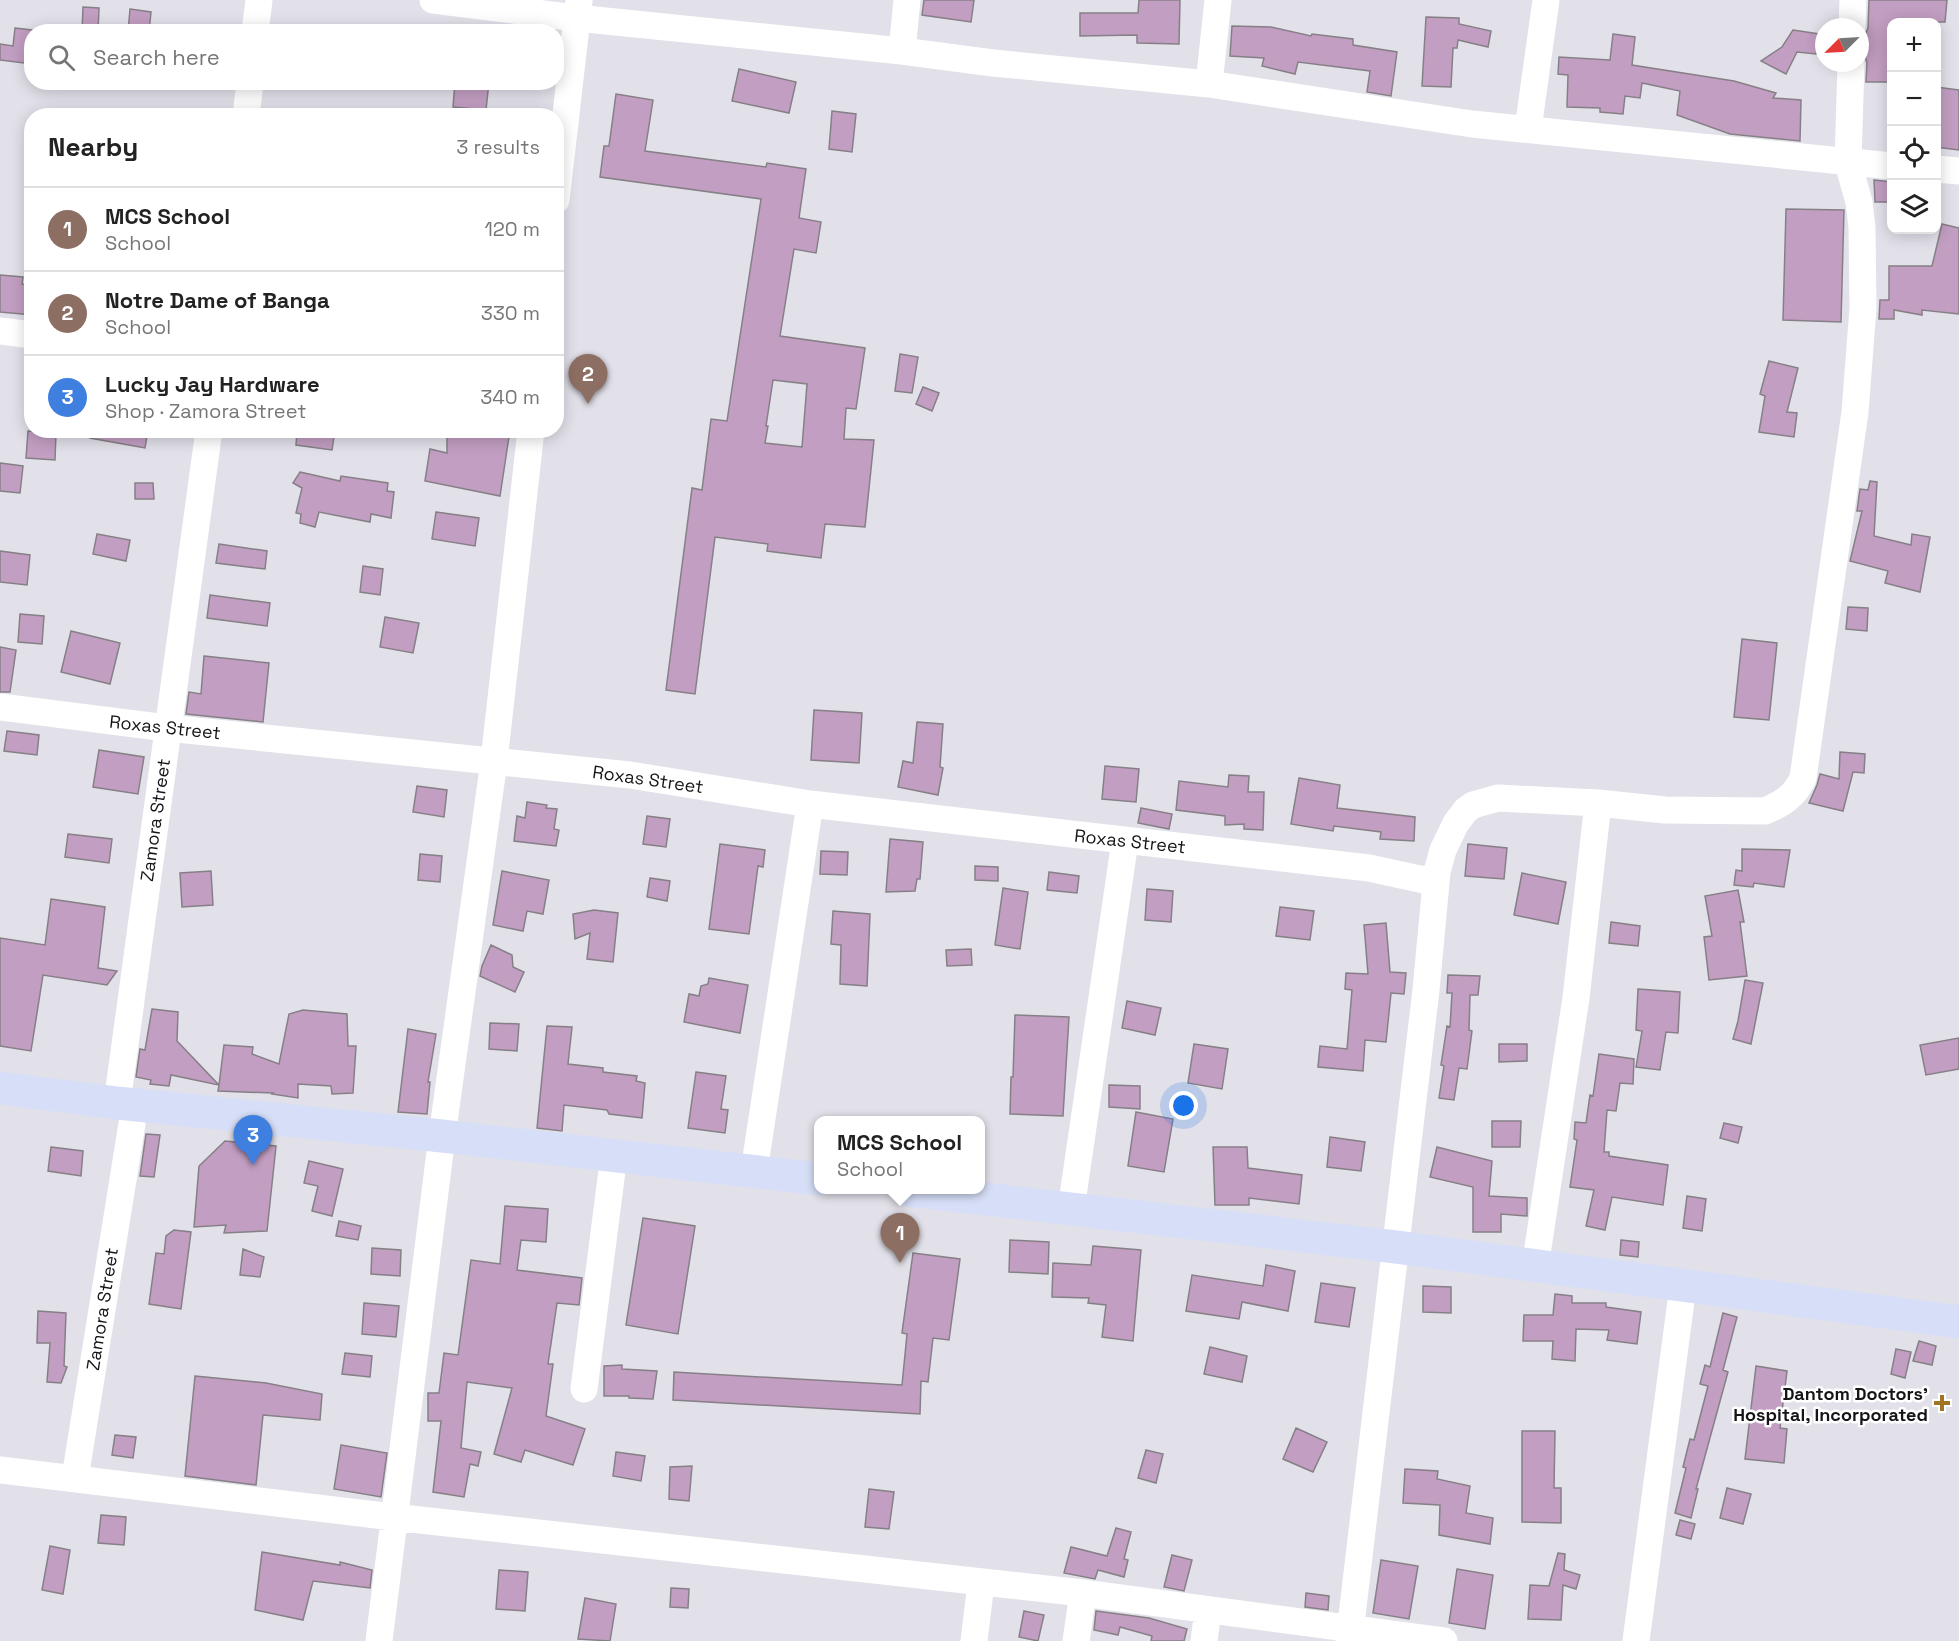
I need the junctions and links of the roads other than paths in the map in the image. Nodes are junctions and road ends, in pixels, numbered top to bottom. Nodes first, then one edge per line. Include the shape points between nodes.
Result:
1 (259, 0) edge
2 (433, 0) edge
3 (907, 0) edge
4 (1218, 0) edge
5 (1546, 0) edge
6 (1853, 0) edge
7 (578, 9) edge
8 (1852, 18) edge
9 (256, 24) edge
10 (902, 51) junction
11 (1851, 72) edge
12 (1209, 84) junction
13 (249, 90) edge
14 (247, 108) edge
15 (1527, 129) junction
16 (564, 131) edge
17 (1848, 163) junction
18 (1887, 166) edge
19 (1941, 169) edge
20 (1959, 171) edge
21 (0, 332) edge
22 (24, 334) edge
23 (207, 438) edge
24 (530, 438) edge
25 (0, 707) edge
26 (167, 728) junction
27 (494, 761) junction
28 (1598, 803) junction
29 (810, 804) junction
30 (1125, 841) junction
31 (1437, 872) junction
32 (0, 1088) edge
33 (126, 1104) junction
34 (442, 1136) junction
35 (614, 1155) junction
36 (754, 1171) junction
37 (814, 1178) edge
38 (943, 1194) edge
39 (1071, 1209) junction
40 (1395, 1247) junction
41 (1535, 1267) junction
42 (1683, 1286) junction
43 (1959, 1322) edge
44 (584, 1389) dead end
45 (0, 1470) edge
46 (75, 1478) junction
47 (393, 1517) junction
48 (981, 1583) junction
49 (1083, 1593) junction
50 (1208, 1610) junction
51 (1349, 1635) edge
52 (379, 1641) edge
53 (974, 1641) edge
54 (1076, 1641) edge
55 (1204, 1641) edge
56 (1444, 1641) edge
57 (1636, 1641) edge

1 - 9 street
2 - 7 street
3 - 10 street
4 - 12 street
5 - 15 street
6 - 8 street
7 - 10 street
7 - 16 street
10 - 12 street
11 - 17 street
12 - 15 street
13 - 14 street
15 - 17 street
17 - 18 street
17 - 28 street via 1862,227 1860,350 1855,412 1803,778 1789,798 1764,811 1665,810
19 - 20 street
21 - 22 street
23 - 26 street, Zamora Street
24 - 27 street
25 - 26 street, Roxas Street
26 - 27 street, Roxas Street
26 - 33 street, Zamora Street
27 - 29 street, Roxas Street via 630,775
27 - 34 street
28 - 31 street via 1498,798 1473,805 1456,824
28 - 41 street via 1576,998
29 - 30 street, Roxas Street
29 - 36 street
30 - 31 street, Roxas Street via 1369,868 1424,880
30 - 39 street
31 - 40 street
32 - 33 main road
33 - 34 main road
33 - 46 street, Zamora Street
34 - 35 main road
34 - 47 street
35 - 36 main road
35 - 44 street
36 - 37 main road
38 - 39 main road
39 - 40 main road
40 - 41 main road
40 - 51 street
41 - 42 main road
42 - 43 main road
42 - 57 street
45 - 46 street
46 - 47 street
47 - 48 street
47 - 52 street
48 - 49 street
48 - 53 street
49 - 50 street
49 - 54 street
50 - 51 street
50 - 55 street
51 - 56 street

